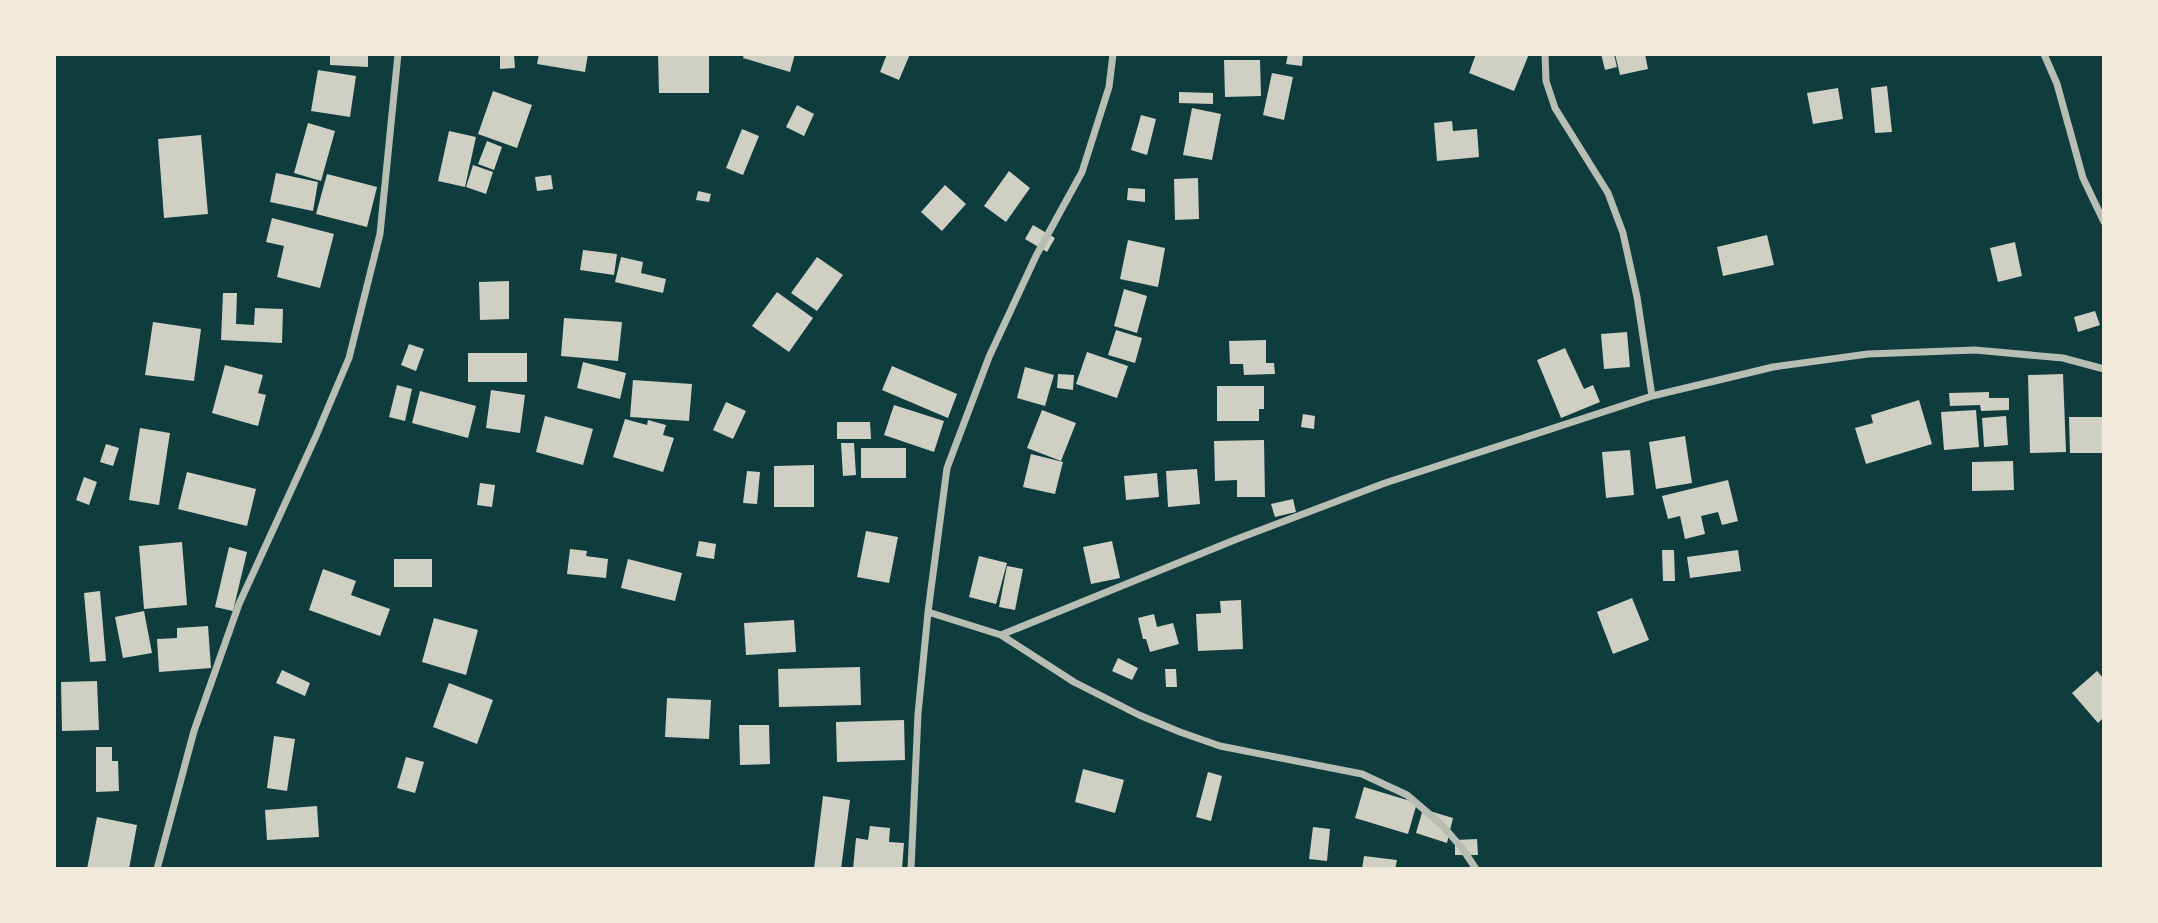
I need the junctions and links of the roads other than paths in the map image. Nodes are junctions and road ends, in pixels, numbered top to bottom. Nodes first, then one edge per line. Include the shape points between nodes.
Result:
1 (398, 54) edge
2 (1113, 54) edge
3 (1545, 54) edge
4 (2043, 54) edge
5 (2104, 222) edge
6 (2104, 369) edge
7 (1652, 396) junction
8 (928, 612) junction
9 (1001, 635) junction
10 (157, 869) edge
11 (911, 869) edge
12 (1476, 869) edge

1 - 10 street via 380,234 349,358 239,604 194,731
2 - 8 street via 1110,87 1082,172 989,357 947,468
3 - 7 street via 1546,81 1555,108 1608,193 1623,233
4 - 5 street via 2057,84 2083,178
6 - 7 street via 2063,358 1975,350 1868,354 1773,367
7 - 9 street via 1385,482
8 - 9 street
8 - 11 street
9 - 12 street via 1074,682 1180,732 1220,746 1362,774 1407,795 1441,824

